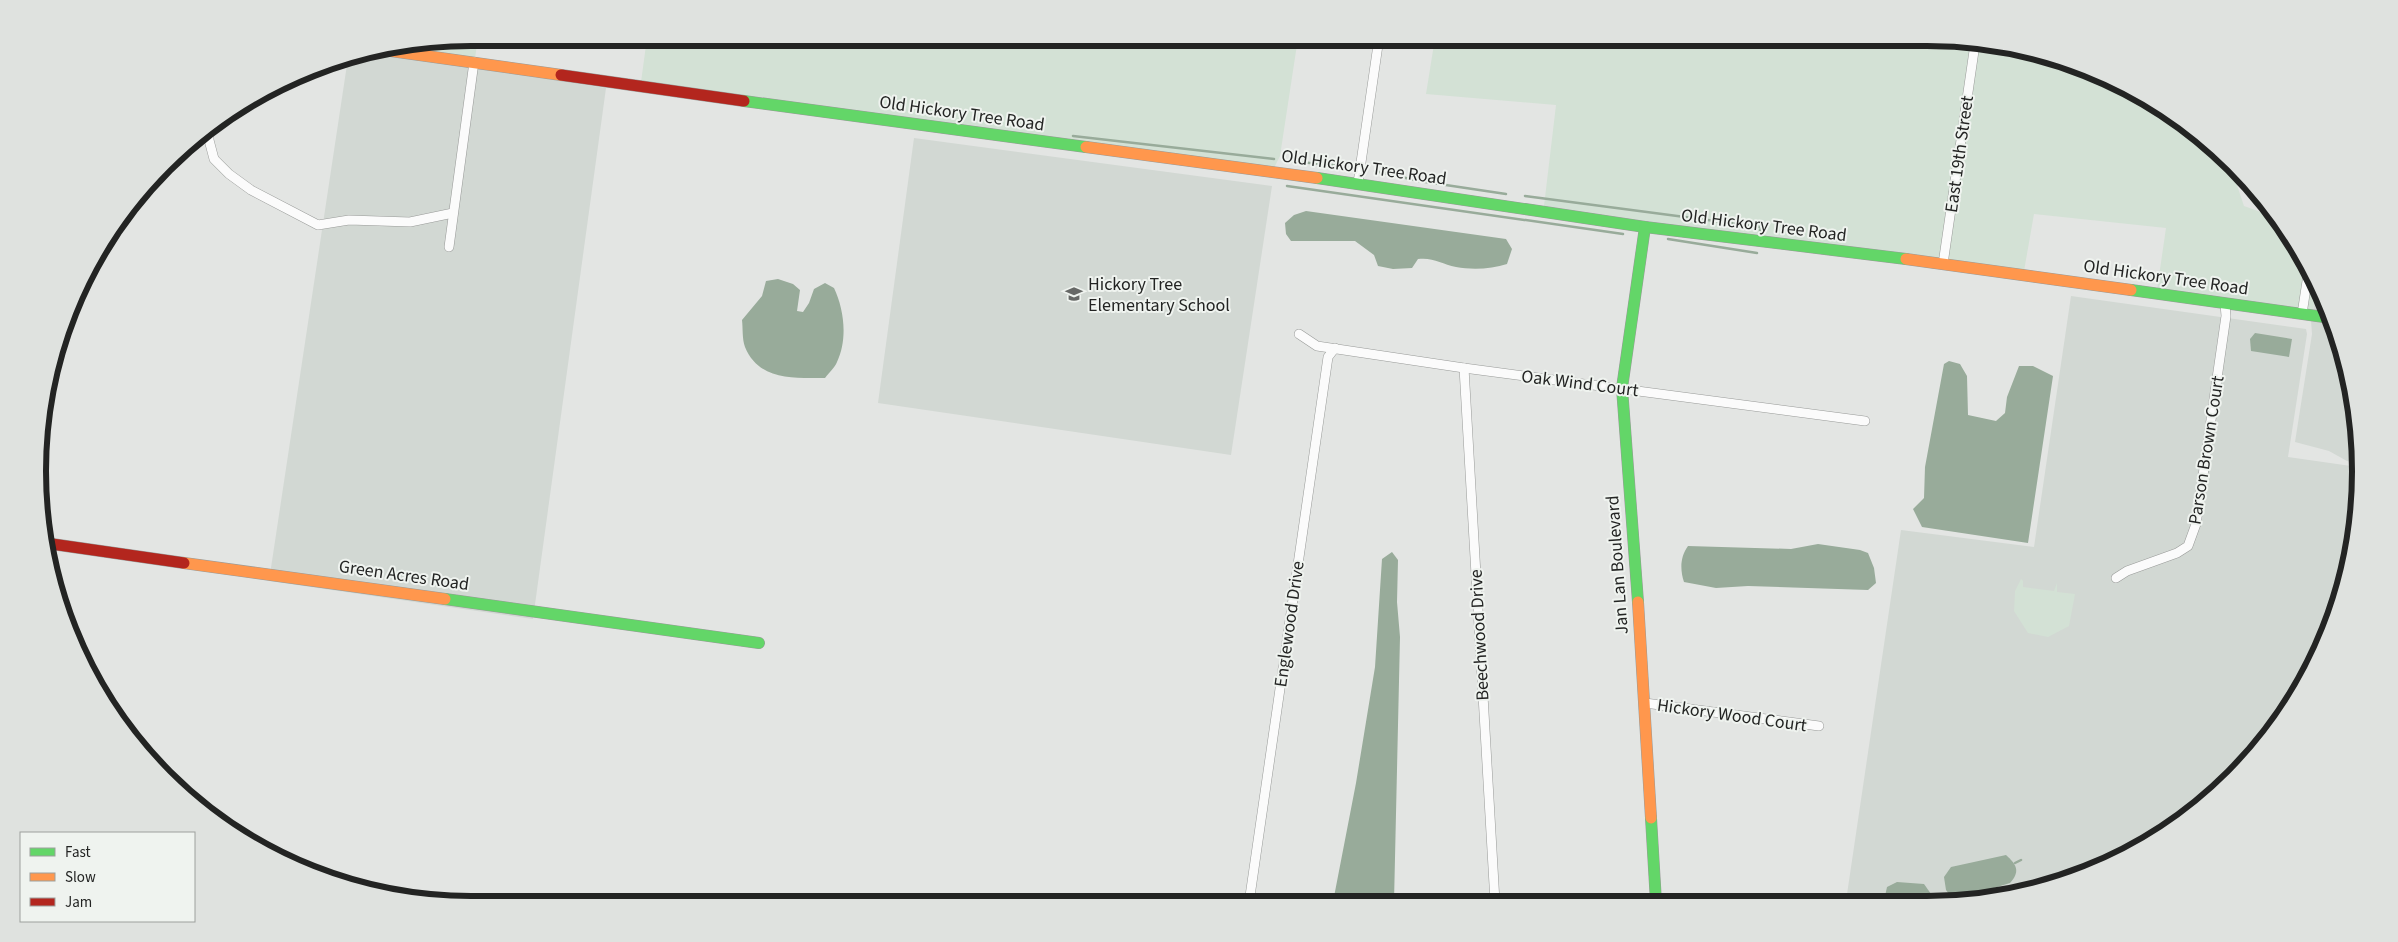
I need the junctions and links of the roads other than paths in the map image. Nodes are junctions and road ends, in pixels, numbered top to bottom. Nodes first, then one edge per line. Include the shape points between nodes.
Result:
1 (1378, 46) edge
2 (1973, 49) edge
3 (400, 52) edge
4 (474, 62) junction
5 (209, 137) edge
6 (1358, 183) junction
7 (454, 213) junction
8 (1645, 227) junction
9 (449, 247) dead end
10 (1943, 264) junction
11 (2307, 281) edge
12 (2225, 304) junction
13 (2302, 314) junction
14 (2322, 317) edge
15 (1299, 334) dead end
16 (1335, 348) junction
17 (1464, 368) junction
18 (1622, 388) junction
19 (1866, 421) dead end
20 (52, 543) edge
21 (2116, 578) dead end
22 (759, 643) dead end
23 (1645, 703) junction
24 (1819, 726) dead end
25 (1250, 896) edge
26 (1495, 896) edge
27 (1656, 896) edge

1 - 6 street
2 - 10 street, East 19th Street
3 - 4 street, Old Hickory Tree Road
4 - 6 street, Old Hickory Tree Road
4 - 7 street
5 - 7 street via 214,159 229,174 251,190 318,225 349,220 410,222
6 - 8 street, Old Hickory Tree Road
7 - 9 street
8 - 10 street, Old Hickory Tree Road
8 - 18 street, Jan Lan Boulevard
10 - 12 street, Old Hickory Tree Road
11 - 13 street
12 - 13 street, Old Hickory Tree Road
12 - 21 street, Parson Brown Court via 2226,316 2198,514 2188,546
13 - 14 street, Old Hickory Tree Road
15 - 16 street, Oak Wind Court via 1317,346
16 - 17 street, Oak Wind Court
16 - 25 street, Englewood Drive via 1328,357
17 - 18 street, Oak Wind Court
17 - 26 street, Beechwood Drive
18 - 19 street, Oak Wind Court
18 - 23 street, Jan Lan Boulevard
20 - 22 street, Green Acres Road
23 - 24 street, Hickory Wood Court
23 - 27 street, Jan Lan Boulevard

